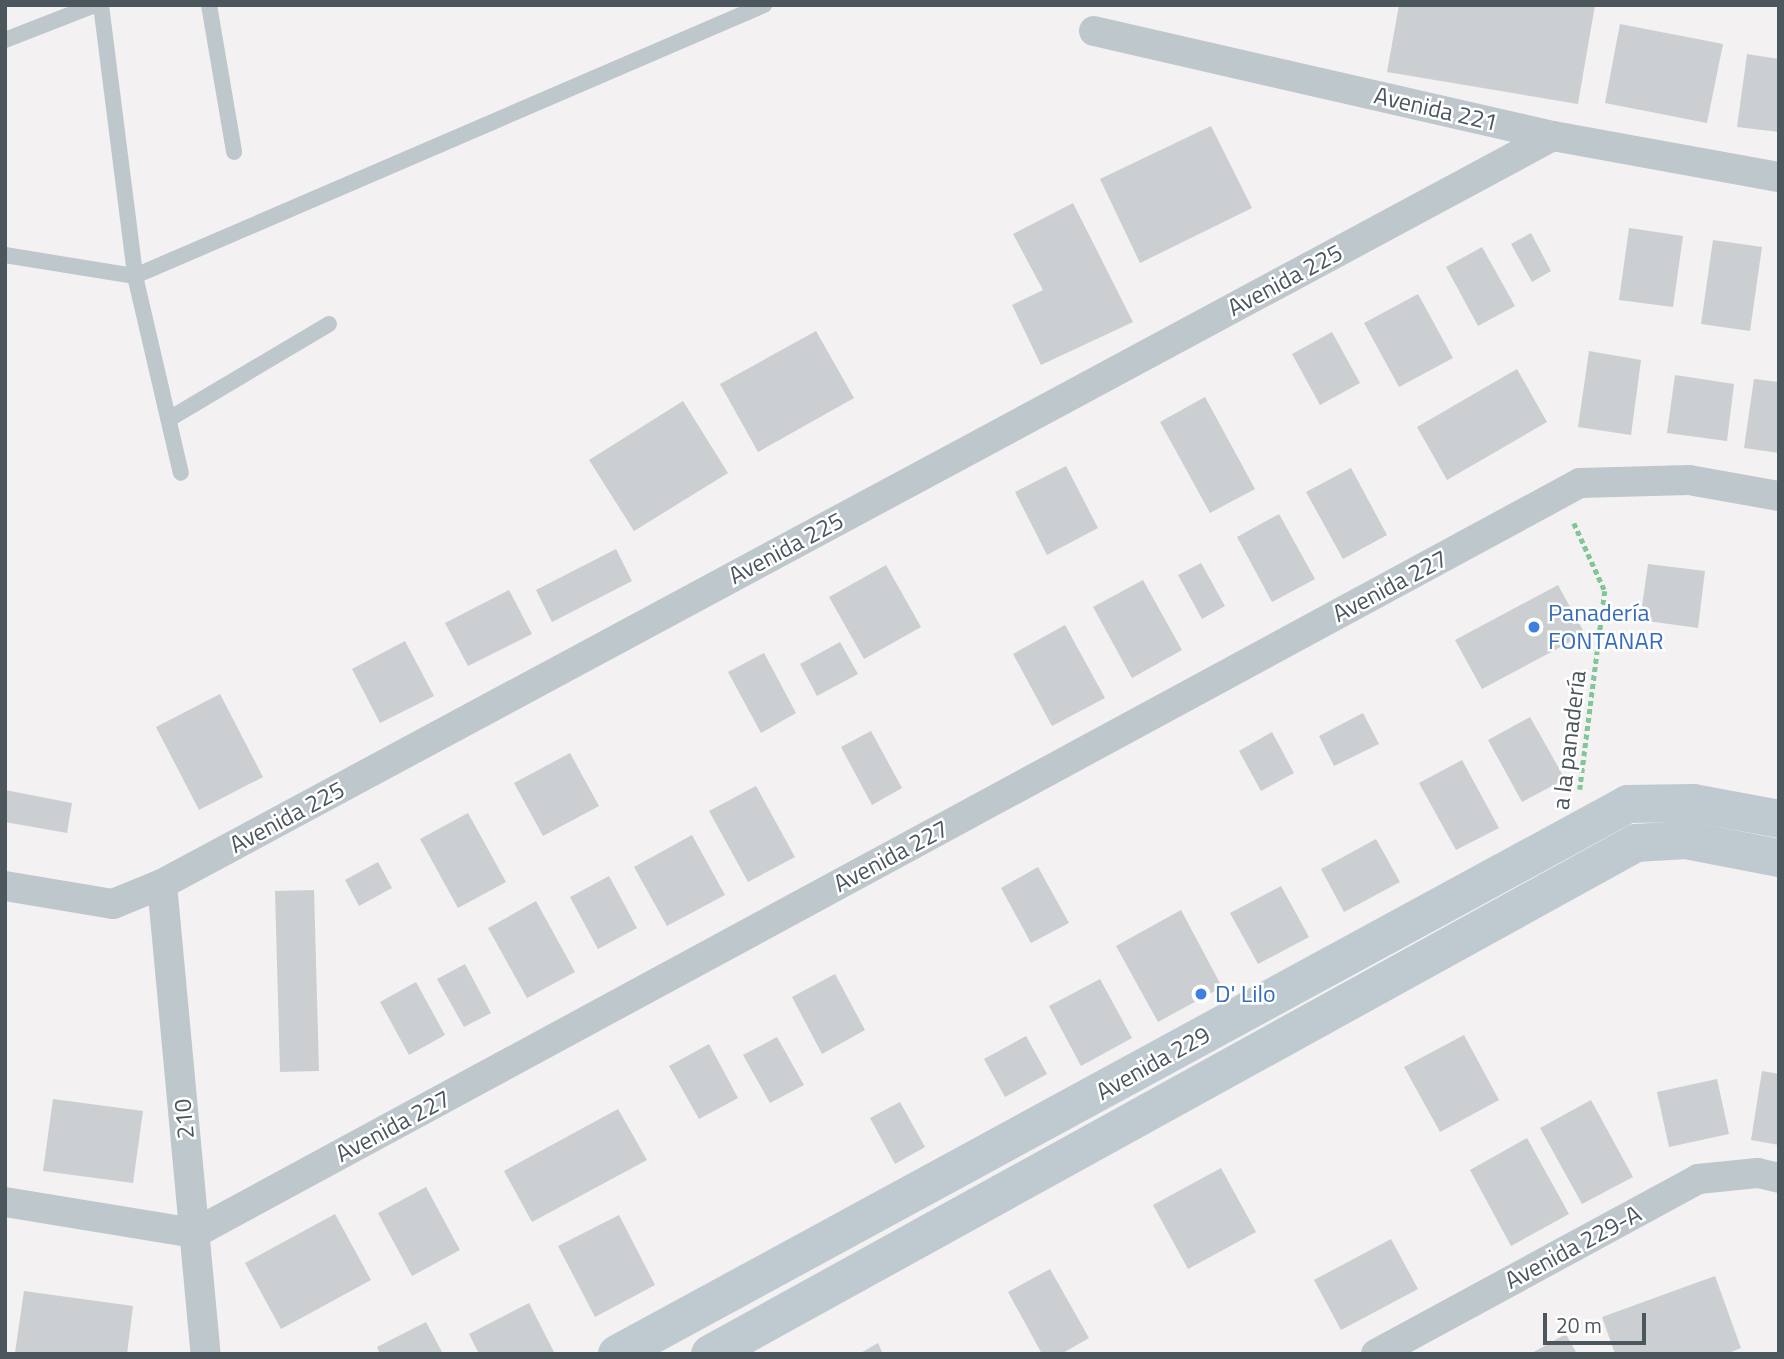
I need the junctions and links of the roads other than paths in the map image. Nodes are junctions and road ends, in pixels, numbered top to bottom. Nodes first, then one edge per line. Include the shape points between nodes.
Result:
1 (95, 5) edge
2 (101, 5) edge
3 (209, 5) edge
4 (764, 5) edge
5 (1094, 31) dead end
6 (5, 40) edge
7 (1553, 136) junction
8 (234, 152) dead end
9 (1779, 177) edge
10 (5, 255) edge
11 (135, 276) junction
12 (329, 324) dead end
13 (169, 419) junction
14 (181, 473) dead end
15 (1779, 496) edge
16 (1779, 819) edge
17 (1779, 858) edge
18 (162, 884) junction
19 (5, 886) edge
20 (1199, 1038) junction
21 (1218, 1074) junction
22 (1779, 1178) edge
23 (5, 1202) edge
24 (195, 1233) junction
25 (206, 1354) edge
26 (617, 1354) edge
27 (710, 1354) edge
28 (1376, 1354) edge

1 - 6 lane
2 - 11 lane
3 - 8 lane
4 - 11 lane
5 - 7 street, Avenida 221
7 - 9 street, Avenida 221
7 - 18 street, Avenida 225
10 - 11 lane
11 - 13 lane
12 - 13 lane
13 - 14 lane
15 - 24 street, Avenida 227 via 1689,480 1594,480 1560,494
16 - 20 street, Avenida 229 via 1693,803 1628,804
17 - 21 street, Avenida 229 via 1686,840 1636,843
18 - 19 street, Avenida 225 via 113,904
18 - 24 street, 210
20 - 21 street
20 - 26 street, Avenida 229
21 - 27 street, Avenida 229
22 - 28 street, Avenida 229-A via 1758,1173 1698,1179
23 - 24 street
24 - 25 street, 210

